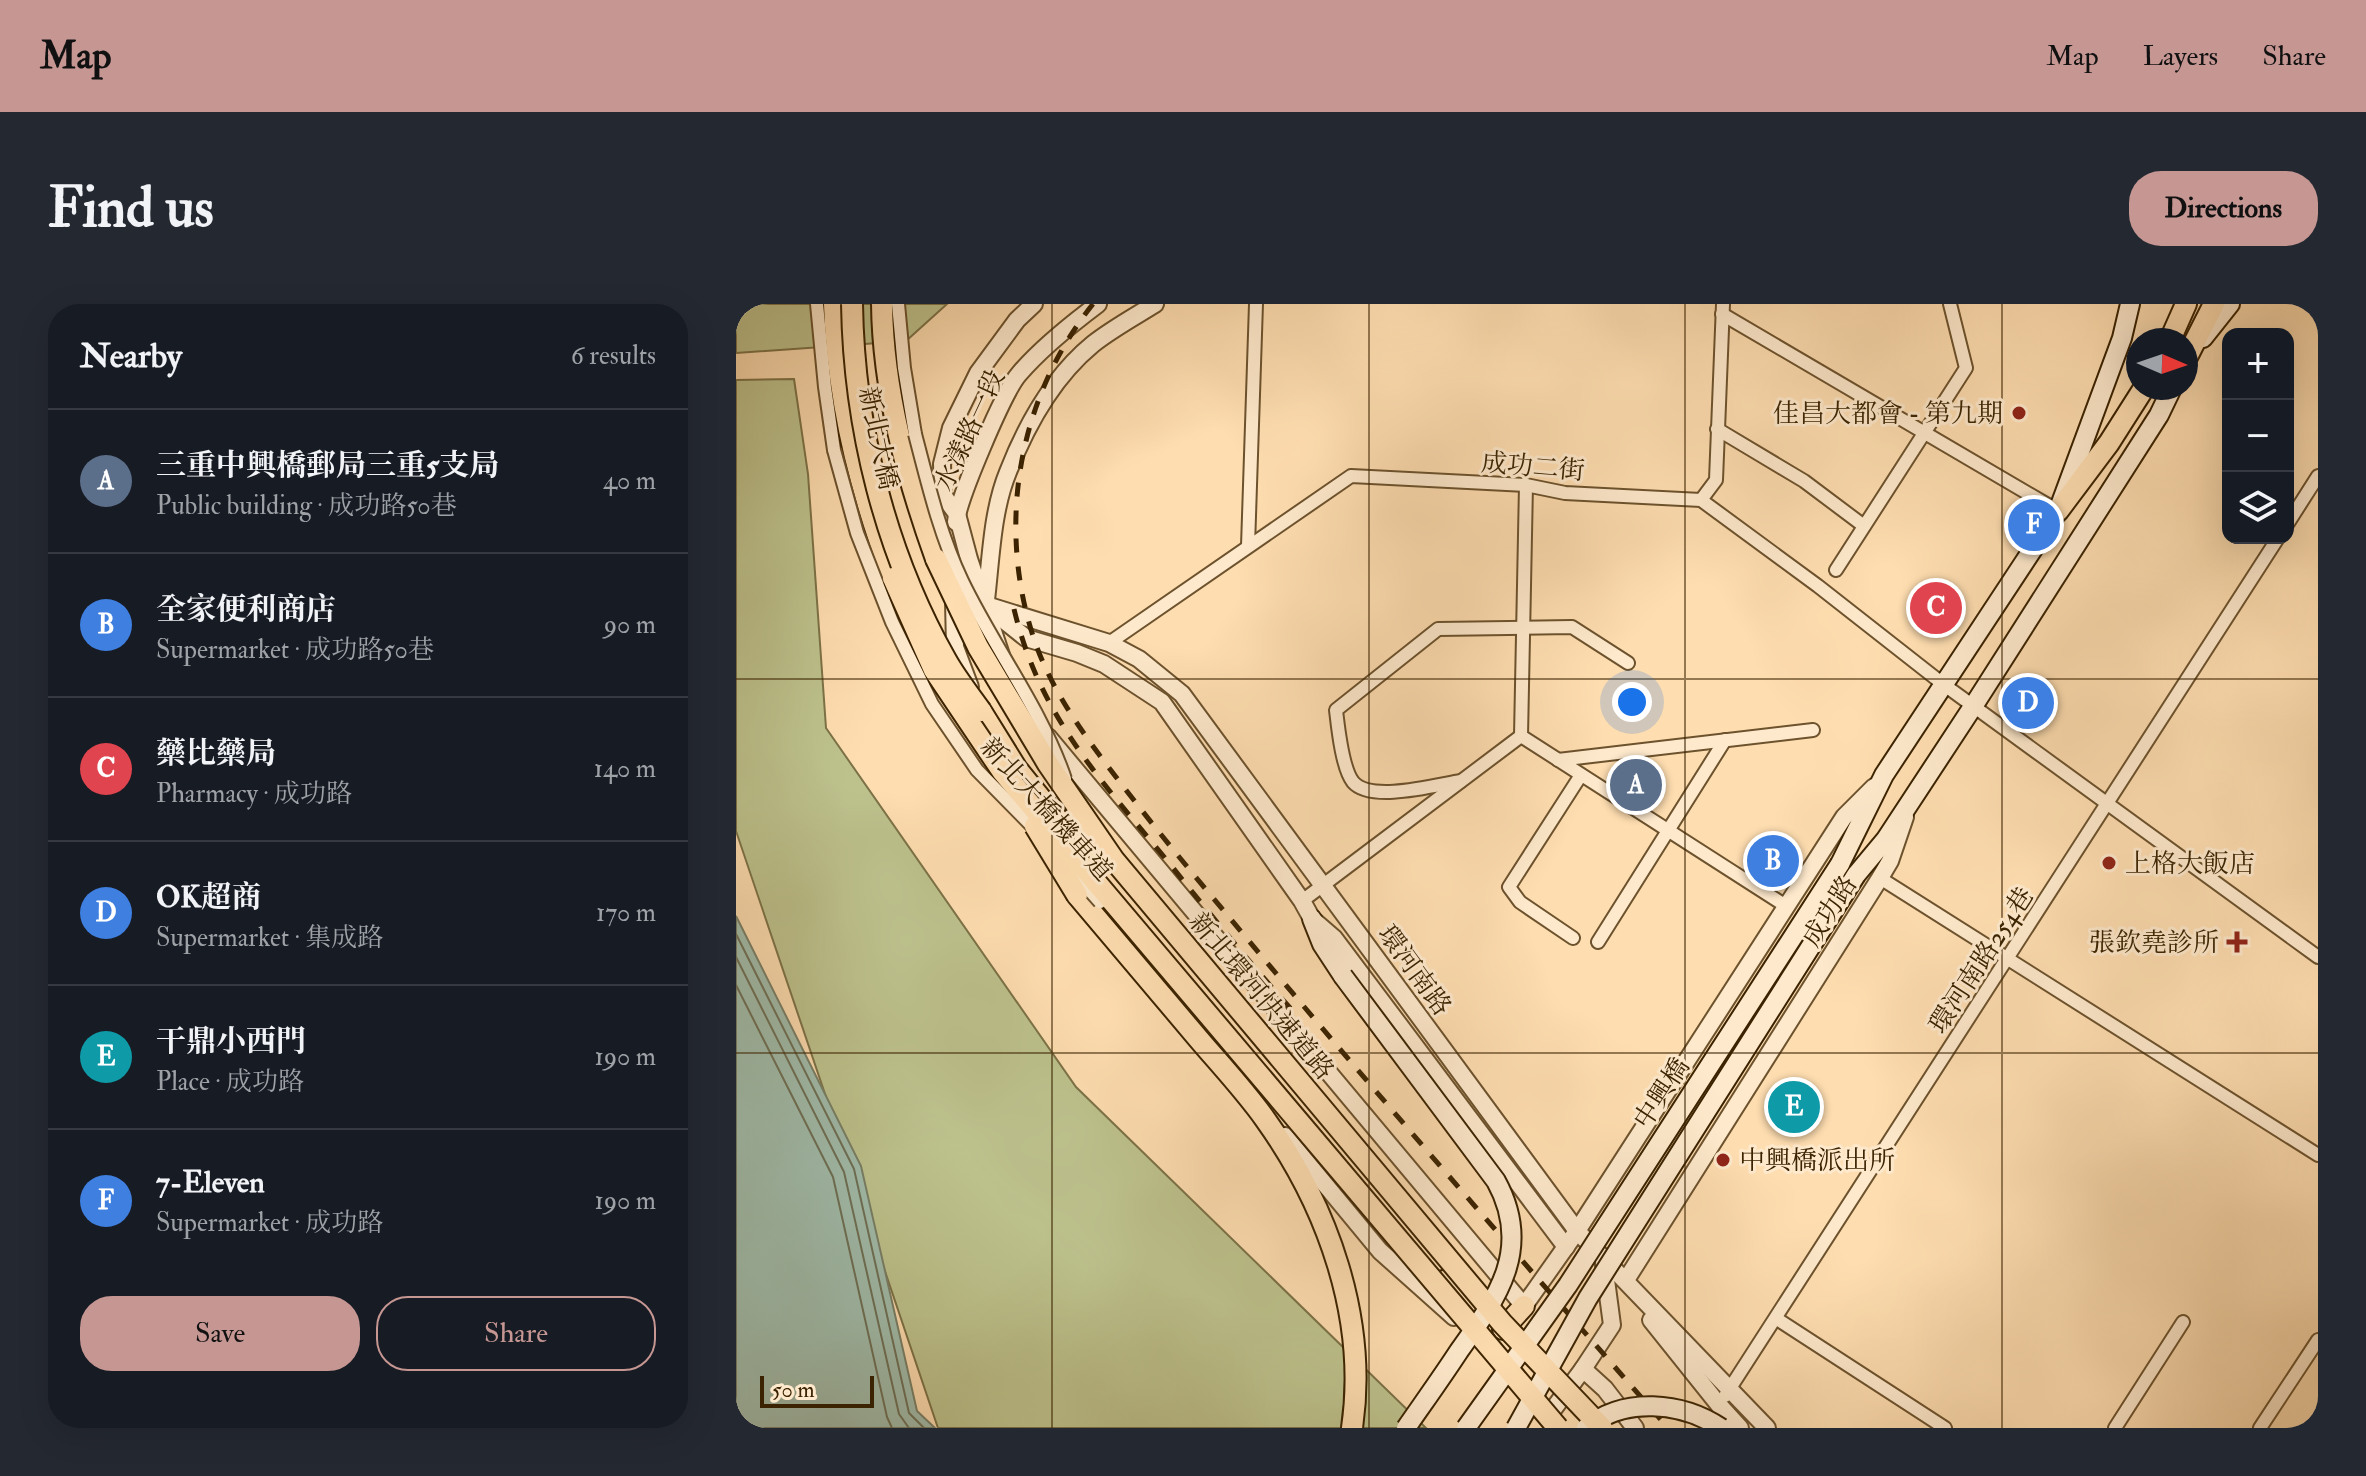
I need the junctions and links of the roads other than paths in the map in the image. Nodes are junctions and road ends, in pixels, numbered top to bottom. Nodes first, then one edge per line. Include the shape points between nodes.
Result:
1 (817, 304) edge
2 (834, 304) edge
3 (852, 304) edge
4 (863, 304) edge
5 (882, 304) edge
6 (898, 304) edge
7 (1034, 304) edge
8 (1098, 304) edge
9 (1155, 304) edge
10 (1256, 304) edge
11 (1950, 304) edge
12 (2130, 304) edge
13 (2186, 304) edge
14 (2214, 304) edge
15 (2230, 304) edge
16 (1722, 309) edge
17 (2175, 328) edge
18 (2198, 337) edge
19 (2198, 346) edge
20 (2136, 400) edge
21 (2166, 400) edge
22 (1717, 429) junction
23 (1924, 431) junction
24 (2318, 476) edge
25 (1526, 485) junction
26 (1701, 500) junction
27 (2058, 511) junction
28 (957, 514) junction
29 (2294, 514) edge
30 (1864, 526) junction
31 (2274, 544) edge
32 (1248, 546) junction
33 (936, 559) joint
34 (1836, 570) dead end
35 (893, 578) joint
36 (986, 605) junction
37 (1523, 627) junction
38 (1109, 643) junction
39 (1628, 663) dead end
40 (1943, 684) junction
41 (1974, 705) junction
42 (981, 711) junction
43 (1813, 730) dead end
44 (1521, 736) junction
45 (1725, 740) junction
46 (1558, 760) junction
47 (1002, 771) junction
48 (1581, 775) junction
49 (1884, 775) junction
50 (1461, 781) junction
51 (1911, 801) junction
52 (2107, 802) junction
53 (1668, 831) junction
54 (1880, 878) junction
55 (1323, 885) junction
56 (1302, 901) junction
57 (1786, 906) junction
58 (1312, 919) junction
59 (1573, 938) dead end
60 (1598, 942) dead end
61 (2318, 957) edge
62 (2009, 958) junction
63 (1296, 1101) junction
64 (2318, 1155) edge
65 (1363, 1181) junction
66 (1577, 1231) junction
67 (1566, 1247) junction
68 (1603, 1260) junction
69 (1626, 1280) junction
70 (1524, 1306) junction
71 (1777, 1319) junction
72 (2183, 1322) dead end
73 (1502, 1326) junction
74 (2318, 1340) edge
75 (1486, 1343) junction
76 (1583, 1369) junction
77 (1730, 1390) junction
78 (1566, 1393) junction
79 (1719, 1405) junction
80 (1556, 1424) edge
81 (1352, 1428) edge
82 (1406, 1428) edge
83 (1466, 1428) edge
84 (1516, 1428) edge
85 (1586, 1428) edge
86 (1601, 1428) edge
87 (1635, 1428) edge
88 (1721, 1428) edge
89 (1740, 1428) edge
90 (1767, 1428) edge
91 (1945, 1428) edge
92 (2115, 1428) edge
93 (2260, 1428) edge

1 - 63 street, 新北大橋機車道, bridge via 834,450 857,533 932,704 977,770
2 - 35 main road, 新北大橋 via 858,475
3 - 42 main road, bridge via 865,437 883,510 923,615 947,663
4 - 42 main road, bridge via 876,434 894,505
5 - 33 main road, 新北大橋 via 892,402 918,510
6 - 63 street, 新北大橋機車道, bridge via 915,434 936,514 961,580 1053,743 1076,811
7 - 28 street via 978,373 951,428 942,464 943,495
8 - 28 street, 水漾路一段 via 1017,376
9 - 36 street, 水漾路一段 via 1093,344 1048,395 1007,473
10 - 32 street
11 - 23 street via 1966,368
12 - 27 main road, 成功路
13 - 17 main road
14 - 18 main road
15 - 19 main road
16 - 22 street
16 - 23 street
20 - 27 main road
21 - 41 main road, 成功路
22 - 26 street via 1716,480
22 - 30 street via 1804,481
23 - 27 street
23 - 30 street
24 - 29 street
25 - 26 street, 成功二街 via 1565,493
25 - 32 street, 成功二街 via 1351,476
25 - 37 street
26 - 40 street
27 - 40 main road, 成功路
28 - 36 street
28 - 75 street via 955,647 987,736 1084,893 1380,1251
30 - 34 street
31 - 52 street, 環河南路254巷
32 - 38 street, 成功二街
33 - 73 main road, 新北環河快速道路, bridge via 978,647 1114,860
35 - 47 main road, 新北環河快速道路, bridge via 934,670
36 - 38 street, 環河南路
36 - 56 street, 環河南路 via 1026,638 1104,664 1162,702
36 - 70 street via 1013,695
37 - 39 street via 1572,627
37 - 44 street
37 - 50 street via 1438,629 1336,710 1352,781 1365,790 1381,793
38 - 55 street, 環河南路 via 1139,659 1182,694
40 - 41 street
40 - 49 main road, 成功路
41 - 51 main road, 成功路
41 - 52 street
42 - 63 main road via 1017,769
43 - 45 street
44 - 46 street
44 - 50 street
45 - 46 street
45 - 53 street
46 - 48 street
47 - 80 main road, 新北環河快速道路, bridge
47 - 81 main road, bridge via 1077,895 1265,1118 1299,1173 1322,1219 1352,1323
48 - 53 street
48 - 59 street via 1509,887 1520,902
49 - 57 street, 成功路 via 1844,817
49 - 83 main road, 中興橋, bridge via 1840,864 1568,1285
50 - 55 street
51 - 54 street, 成功路
51 - 84 main road, 中興橋, bridge via 1856,875 1588,1298
52 - 61 street
52 - 62 street, 環河南路254巷
53 - 57 street
53 - 60 street
54 - 62 street
54 - 69 street, 成功路
55 - 56 street
55 - 66 street, 環河南路
56 - 58 street, 環河南路
57 - 66 street, 成功路
58 - 67 street, 環河南路 via 1334,938
58 - 82 main road, bridge via 1343,976 1496,1181 1511,1213 1510,1254 1494,1302
62 - 64 street
62 - 71 street, 環河南路254巷
63 - 65 main road
65 - 73 main road
65 - 75 main road via 1386,1221 1475,1323
66 - 67 street, 成功路
66 - 69 street, 環河南路
67 - 68 street
67 - 70 street, 成功路
68 - 69 street
68 - 76 street via 1612,1325
68 - 79 street
69 - 77 street, 環河南路
70 - 73 main road
71 - 77 street, 環河南路254巷
71 - 91 street
72 - 92 street
73 - 78 main road
73 - 85 main road, bridge
73 - 86 main road, 新北環河快速道路, bridge
74 - 93 street
75 - 80 street
76 - 78 street
76 - 87 street
77 - 79 street, 環河南路254巷
77 - 90 street, 環河南路
78 - 80 street
78 - 86 main road
79 - 89 street
85 - 88 main road, bridge via 1611,1413 1638,1406 1694,1413

